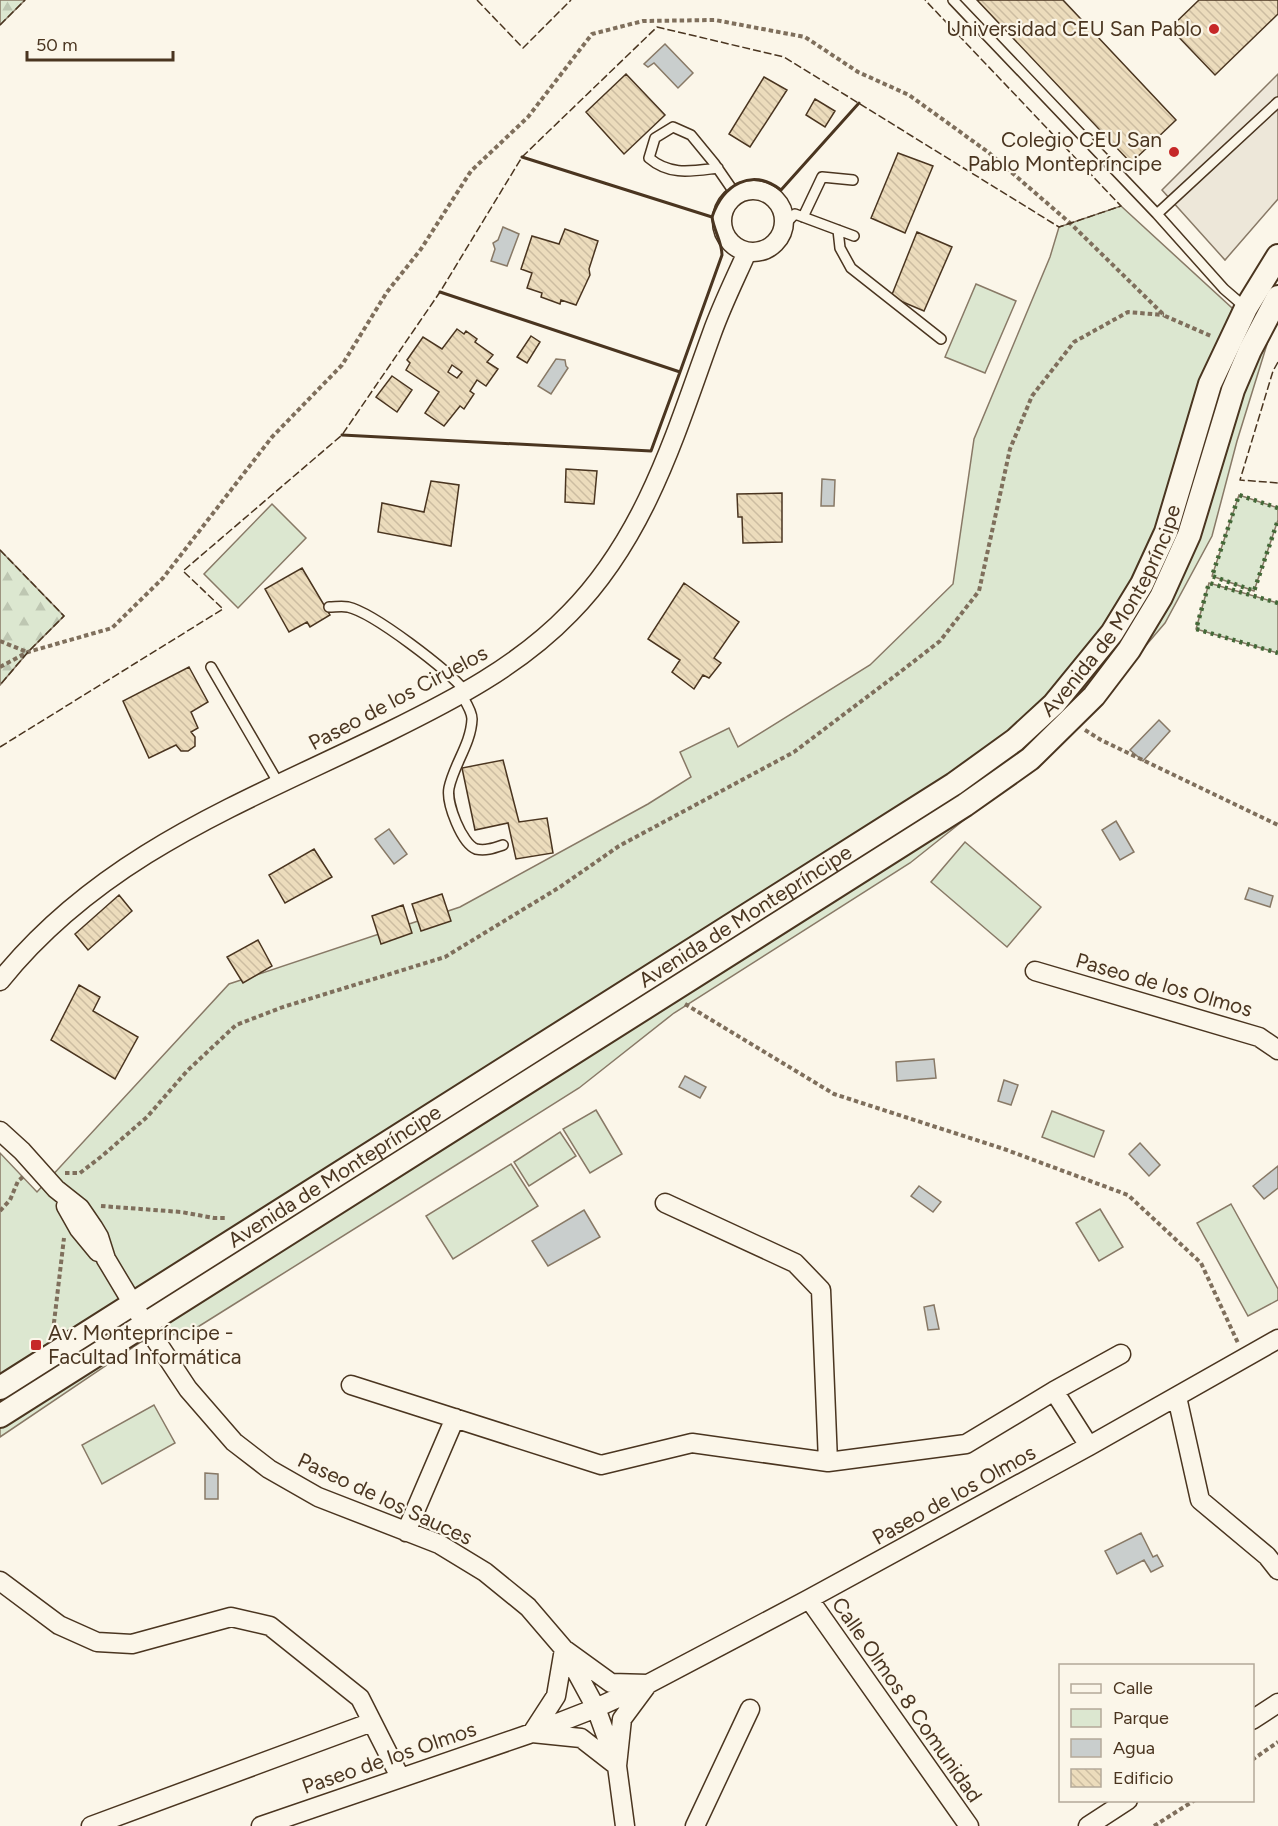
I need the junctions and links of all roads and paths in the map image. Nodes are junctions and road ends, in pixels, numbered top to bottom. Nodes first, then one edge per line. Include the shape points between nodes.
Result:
1 (952, 0) edge
2 (1278, 102) edge
3 (717, 168) junction
4 (854, 180) dead end
5 (736, 195) junction
6 (1157, 214) junction
7 (803, 217) junction
8 (785, 224) junction
9 (838, 230) junction
10 (854, 236) dead end
11 (747, 252) junction
12 (1278, 256) edge
13 (1278, 297) edge
14 (1246, 308) junction
15 (1165, 316) junction
16 (941, 339) dead end
17 (1228, 344) junction
18 (329, 606) dead end
19 (0, 641) edge
20 (28, 652) junction
21 (0, 667) edge
22 (211, 667) dead end
23 (463, 693) junction
24 (1070, 721) junction
25 (279, 784) junction
26 (1278, 825) edge
27 (503, 845) dead end
28 (1035, 970) dead end
29 (0, 981) edge
30 (671, 990) junction
31 (1278, 1050) edge
32 (0, 1131) edge
33 (39, 1170) junction
34 (664, 1203) dead end
35 (73, 1209) junction
36 (0, 1211) edge
37 (231, 1218) dead end
38 (132, 1304) junction
39 (145, 1324) junction
40 (1278, 1339) edge
41 (1121, 1354) dead end
42 (50, 1356) junction
43 (1244, 1358) junction
44 (351, 1385) dead end
45 (0, 1388) edge
46 (1054, 1391) junction
47 (1178, 1397) junction
48 (0, 1416) edge
49 (455, 1418) junction
50 (1089, 1446) junction
51 (828, 1462) junction
52 (406, 1532) junction
53 (1278, 1570) edge
54 (0, 1581) edge
55 (809, 1599) junction
56 (564, 1649) junction
57 (648, 1684) junction
58 (1278, 1703) edge
59 (596, 1708) junction
60 (750, 1709) dead end
61 (1254, 1719) edge
62 (372, 1722) junction
63 (532, 1733) junction
64 (1278, 1742) edge
65 (1254, 1759) edge
66 (617, 1767) junction
67 (400, 1777) junction
68 (1125, 1802) edge
69 (1193, 1802) edge
70 (91, 1826) edge
71 (261, 1826) edge
72 (625, 1826) edge
73 (695, 1826) edge
74 (969, 1826) edge
75 (1088, 1826) edge
76 (1154, 1826) edge

1 - 6 lane
2 - 6 lane
3 - 3 lane via 691,135 673,127 655,138 649,158 660,167 686,171
3 - 5 lane
4 - 7 lane via 822,177
5 - 8 street via 752,190 772,196 784,213
5 - 11 street via 727,204 722,224 730,242
6 - 14 lane
7 - 8 lane via 795,214
7 - 9 lane
8 - 11 street via 776,243 767,250
9 - 10 lane
9 - 16 lane via 840,248 851,268
11 - 23 street, Paseo de los Ciruelos via 714,328 657,482 623,546 571,613 531,649
12 - 14 street, Avenida de Montepríncipe
13 - 24 street, Avenida de Montepríncipe via 1233,390 1189,535 1161,597 1129,650
14 - 17 street, Avenida de Montepríncipe
15 - 17 path
15 - 20 path via 988,152 909,95 858,72 805,37 715,20 643,21 592,34 528,117 471,171 342,365 272,437 163,578 112,628
15 - 33 path via 1128,312 1074,342 1032,396 1010,449 979,591 940,641 904,669 794,752 618,846 560,887 445,957 236,1025 187,1071 147,1117 80,1173
17 - 38 street, Avenida de Montepríncipe via 1210,384 1166,532 1142,584 1113,633 1054,704 1015,740 944,790
18 - 23 lane via 363,613 400,637 455,678
19 - 20 path
20 - 21 path
22 - 25 lane
23 - 25 street, Paseo de los Ciruelos
23 - 27 lane via 472,716 470,738 448,791 455,821 474,848 487,850
24 - 26 path via 1101,740
24 - 30 street, Avenida de Montepríncipe via 1030,759 965,805
25 - 29 street, Paseo de los Ciruelos via 167,840 110,877 63,914 21,954
28 - 31 street, Paseo de los Olmos via 1259,1037
30 - 39 street, Avenida de Montepríncipe
30 - 43 path via 680,1002 834,1094 1004,1149 1128,1195 1201,1263
32 - 33 street, Paseo de los Sauces
33 - 35 street, Paseo de los Sauces
33 - 36 path via 18,1181
34 - 51 street via 795,1263 821,1290
35 - 37 path via 110,1206
35 - 38 street, Paseo de los Sauces via 99,1237 106,1259
35 - 42 path
38 - 39 street, Paseo de los Sauces
38 - 42 street, Avenida de Montepríncipe
39 - 48 street, Avenida de Montepríncipe
39 - 52 street, Paseo de los Sauces via 188,1389 234,1442 269,1469 318,1497
40 - 43 street, Paseo de los Olmos
41 - 46 street
42 - 45 street, Avenida de Montepríncipe
43 - 47 street, Paseo de los Olmos
44 - 49 street
46 - 50 street
46 - 51 street via 966,1444
47 - 50 street, Paseo de los Olmos
47 - 53 street via 1200,1500 1267,1556
49 - 51 street via 601,1465 692,1443
49 - 52 street
50 - 55 street, Paseo de los Olmos
52 - 56 street, Paseo de los Sauces via 439,1544 485,1572 528,1607
54 - 62 street via 59,1625 98,1642 132,1644 231,1617 270,1626 360,1698
55 - 57 street, Paseo de los Olmos
55 - 74 street, Calle Olmos 8 Comunidad
56 - 57 street, Paseo de los Olmos via 612,1683
56 - 59 street, Paseo de los Sauces
56 - 63 street via 556,1696
57 - 59 street, Paseo de los Olmos
57 - 66 street, Paseo de los Olmos via 622,1719
58 - 61 street
59 - 63 street, Paseo de los Olmos
59 - 66 street, Paseo de los Sauces
60 - 73 street
62 - 67 street
62 - 70 street
63 - 66 street, Paseo de los Olmos via 581,1738
63 - 67 street, Paseo de los Olmos
64 - 65 path
66 - 72 street, Paseo de los Sauces
67 - 71 street, Paseo de los Olmos
68 - 75 street
69 - 76 path

